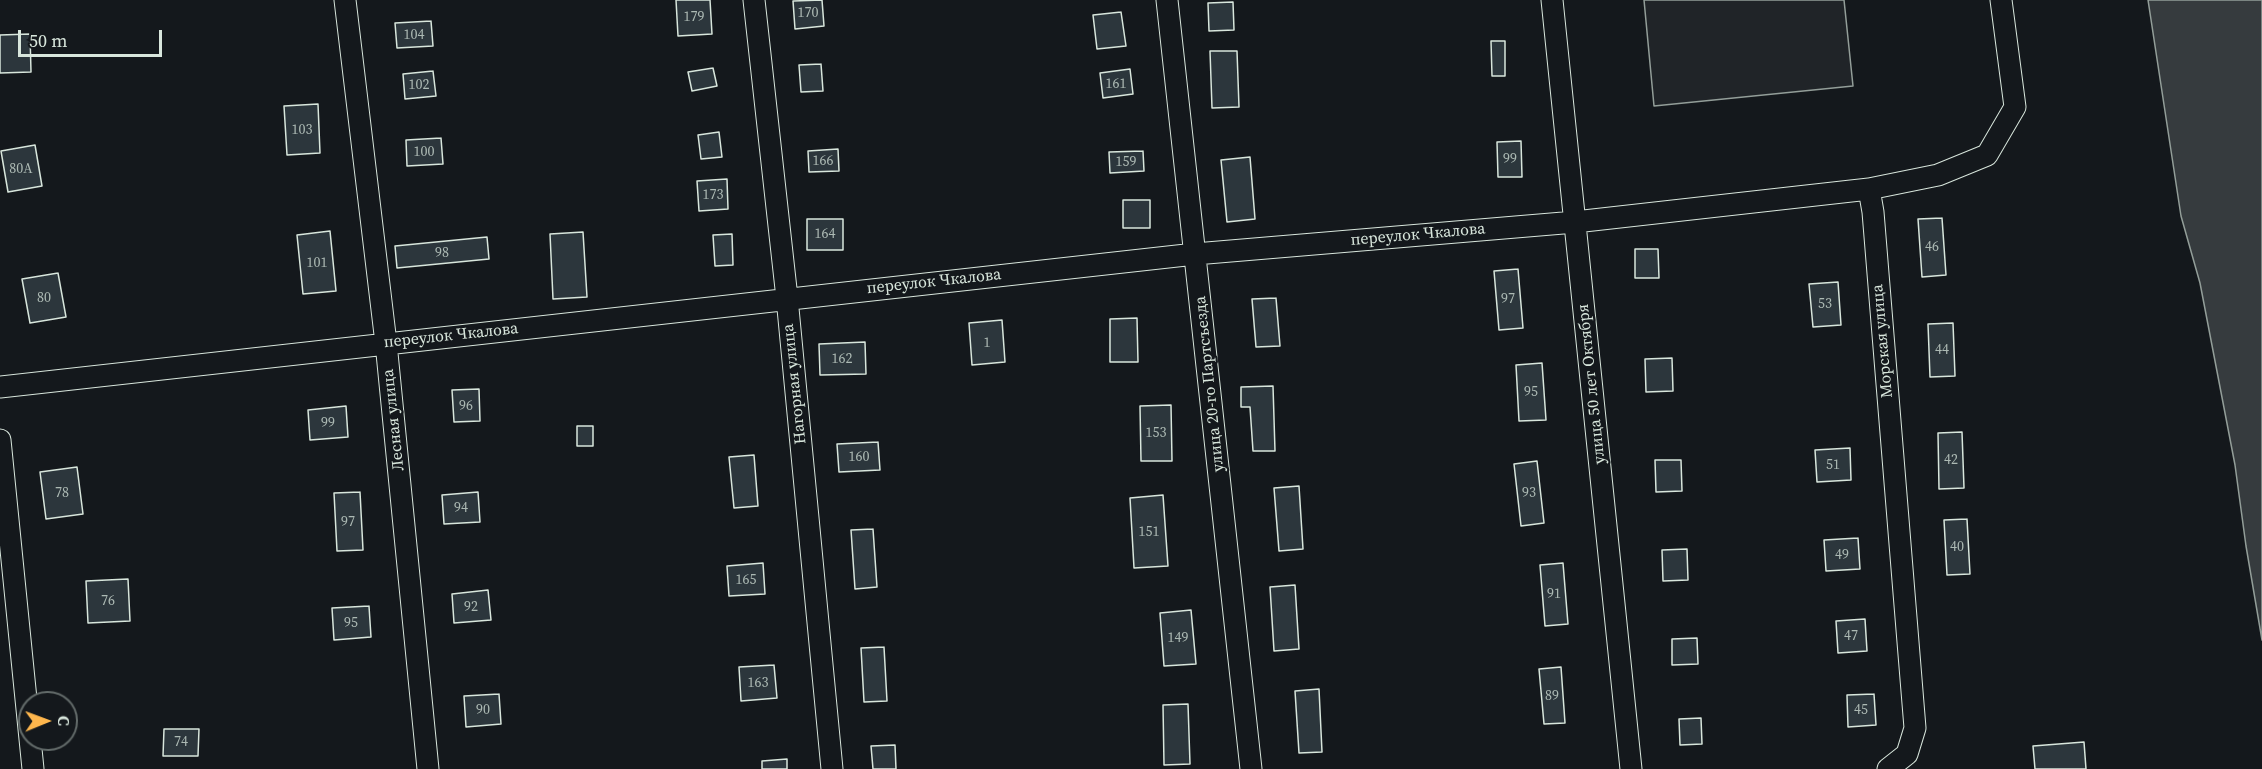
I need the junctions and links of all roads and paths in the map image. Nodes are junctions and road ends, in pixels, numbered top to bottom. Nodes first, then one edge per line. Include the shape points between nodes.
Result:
1 (345, 0) edge
2 (754, 0) edge
3 (1167, 0) edge
4 (1552, 0) edge
5 (2001, 0) edge
6 (1869, 189) junction
7 (1575, 222) junction
8 (1195, 254) junction
9 (787, 298) junction
10 (386, 343) junction
11 (0, 387) edge
12 (0, 440) edge
13 (25, 691) edge
14 (31, 751) edge
15 (33, 769) edge
16 (428, 769) edge
17 (832, 769) edge
18 (1251, 769) edge
19 (1631, 769) edge
20 (1888, 769) edge

1 - 10 street, Лесная улица
2 - 9 street, Нагорная улица
3 - 8 street, улица 20-го Партсъезда
4 - 7 street, улица 50 лет Октября
5 - 6 street via 2015,107 1987,155 1938,175
6 - 7 street, переулок Чкалова
6 - 20 street, Морская улица via 1915,728 1907,753
7 - 8 street, переулок Чкалова
7 - 19 street, улица 50 лет Октября
8 - 9 street, переулок Чкалова
8 - 18 street, улица 20-го Партсъезда
9 - 10 street, переулок Чкалова
9 - 17 street, Нагорная улица
10 - 11 street, переулок Чкалова
10 - 16 street, Лесная улица
12 - 13 street
14 - 15 street

